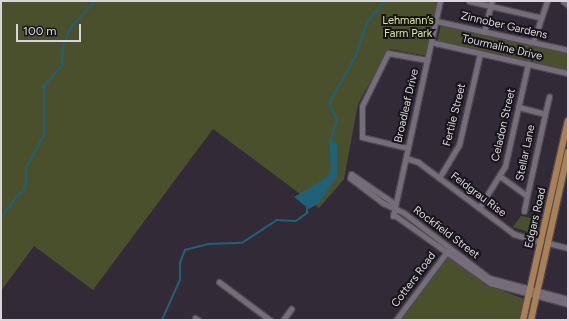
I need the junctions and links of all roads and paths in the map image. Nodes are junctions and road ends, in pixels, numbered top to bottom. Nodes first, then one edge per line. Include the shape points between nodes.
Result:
1 (440, 1) edge
2 (468, 1) edge
3 (547, 1) edge
4 (563, 1) edge
5 (491, 3) edge
6 (568, 5) edge
7 (539, 17) junction
8 (436, 21) junction
9 (484, 32) junction
10 (431, 42) junction
11 (533, 42) junction
12 (568, 50) edge
13 (480, 53) junction
14 (427, 60) junction
15 (528, 64) junction
16 (568, 73) edge
17 (549, 96) dead end
18 (518, 108) junction
19 (544, 114) junction
20 (568, 121) edge
21 (408, 148) junction
22 (568, 152) edge
23 (406, 158) junction
24 (501, 177) junction
25 (439, 178) junction
26 (367, 188) dead end
27 (527, 196) junction
28 (479, 208) junction
29 (394, 211) junction
30 (524, 211) dead end
31 (544, 242) junction
32 (568, 248) edge
33 (449, 250) junction
34 (219, 282) dead end
35 (533, 294) junction
36 (568, 299) edge
37 (568, 304) edge
38 (291, 309) dead end
39 (270, 320) edge
40 (283, 320) edge
41 (396, 320) edge
42 (523, 320) edge
43 (531, 320) edge

1 - 8 street, Broadleaf Drive
2 - 5 street
3 - 7 street
4 - 6 street
5 - 7 street
5 - 9 street
7 - 11 street
8 - 9 street, Zinnober Gardens
8 - 10 street, Broadleaf Drive
9 - 11 street, Zinnober Gardens
10 - 13 street, Tourmaline Drive
10 - 14 street, Broadleaf Drive
11 - 12 street, Zinnober Gardens
13 - 15 street, Tourmaline Drive
13 - 25 street, Fertile Street via 459,145
14 - 21 street, Broadleaf Drive
14 - 21 street via 388,53 362,106 362,137
15 - 16 street, Tourmaline Drive
15 - 18 street, Celadon Street
17 - 19 street, Stellar Lane
18 - 19 street, Stellar Lane
18 - 24 street, Celadon Street
19 - 27 street, Stellar Lane
20 - 31 main road, Edgars Road
21 - 23 street, Broadleaf Drive
22 - 31 main road, Edgars Road
23 - 25 street, Feldgrau Rise via 418,162
23 - 29 street, Broadleaf Drive
24 - 27 street, Stellar Lane
24 - 28 street, Celadon Street
25 - 28 street, Feldgrau Rise
26 - 29 street, Rockfield Street
27 - 30 street, Stellar Lane
28 - 31 street, Feldgrau Rise via 514,234
29 - 33 street, Rockfield Street
31 - 32 street, Feldgrau Rise
31 - 35 main road, Edgars Road
33 - 35 street, Rockfield Street via 490,284
33 - 41 street, Cotters Road
34 - 39 street
35 - 36 street, Rockfield Street
35 - 37 street, Rockfield Street
35 - 42 main road, Edgars Road
35 - 43 main road, Edgars Road
38 - 40 street

